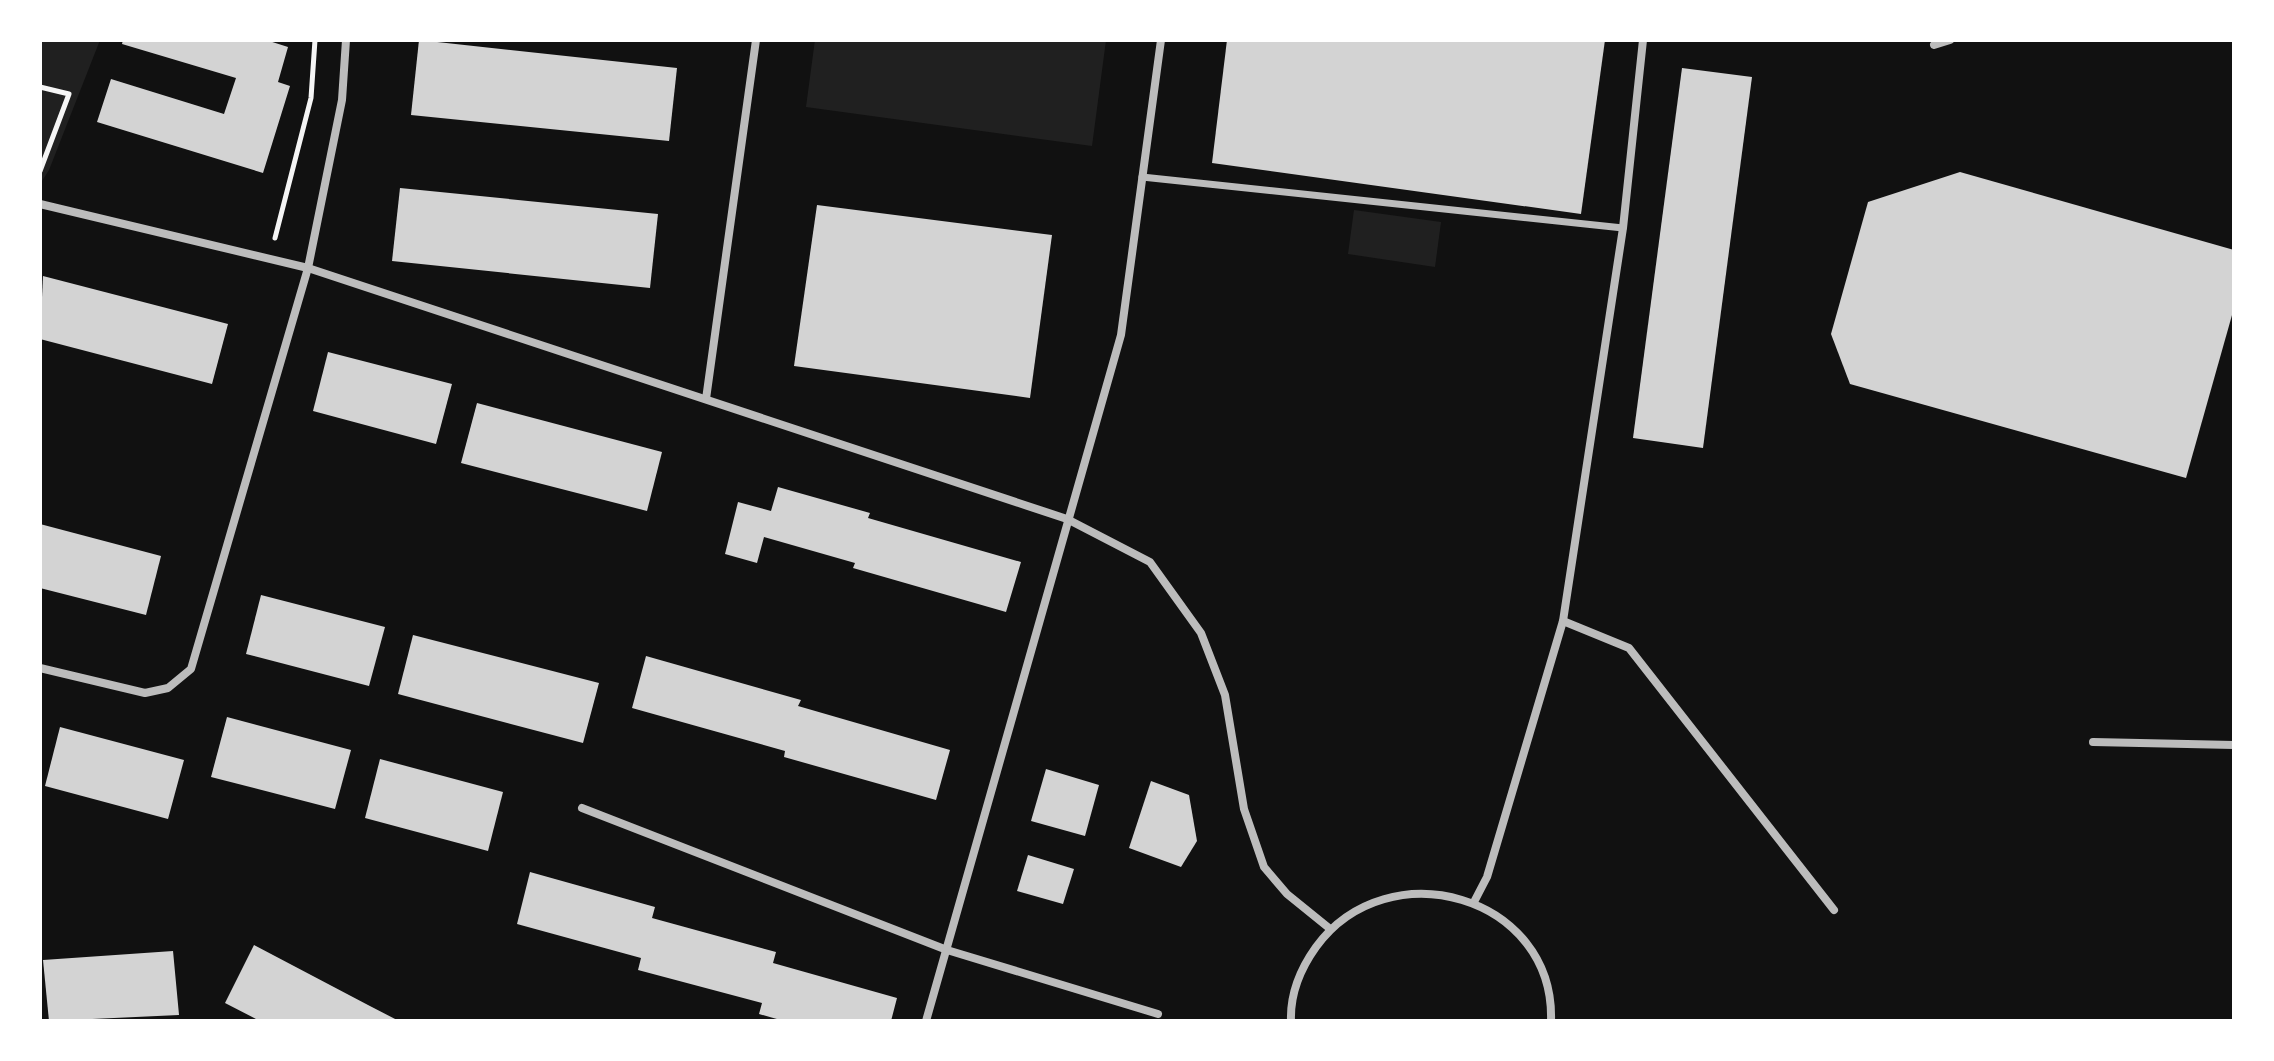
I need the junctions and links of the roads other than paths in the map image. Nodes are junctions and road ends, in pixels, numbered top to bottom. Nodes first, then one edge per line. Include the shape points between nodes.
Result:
1 (756, 40) edge
2 (1161, 40) edge
3 (1643, 40) edge
4 (1950, 40) edge
5 (346, 41) edge
6 (1934, 45) dead end
7 (1142, 177) junction
8 (40, 204) edge
9 (1623, 228) junction
10 (308, 268) junction
11 (706, 399) junction
12 (1067, 519) junction
13 (1563, 621) junction
14 (40, 668) edge
15 (2093, 742) dead end
16 (2234, 745) edge
17 (582, 808) dead end
18 (1474, 902) junction
19 (1834, 910) dead end
20 (1329, 928) junction
21 (947, 950) junction
22 (1158, 1014) dead end
23 (926, 1021) edge
24 (1291, 1021) edge
25 (1551, 1021) edge

1 - 11 street
2 - 7 street
3 - 9 street
4 - 6 street
5 - 10 street via 342,100
7 - 9 street
7 - 12 street via 1121,335
8 - 10 street
9 - 13 street
10 - 11 street
10 - 14 street via 191,669 168,688 145,693
11 - 12 street
12 - 20 street via 1150,562 1201,633 1225,695 1244,809 1264,867
12 - 21 street
13 - 18 street via 1487,877
13 - 19 street via 1629,648
15 - 16 street
17 - 21 street
18 - 20 street via 1437,892 1398,894 1361,906
18 - 25 street via 1511,927 1538,962 1552,1004
20 - 24 street via 1303,965
21 - 22 street
21 - 23 street

